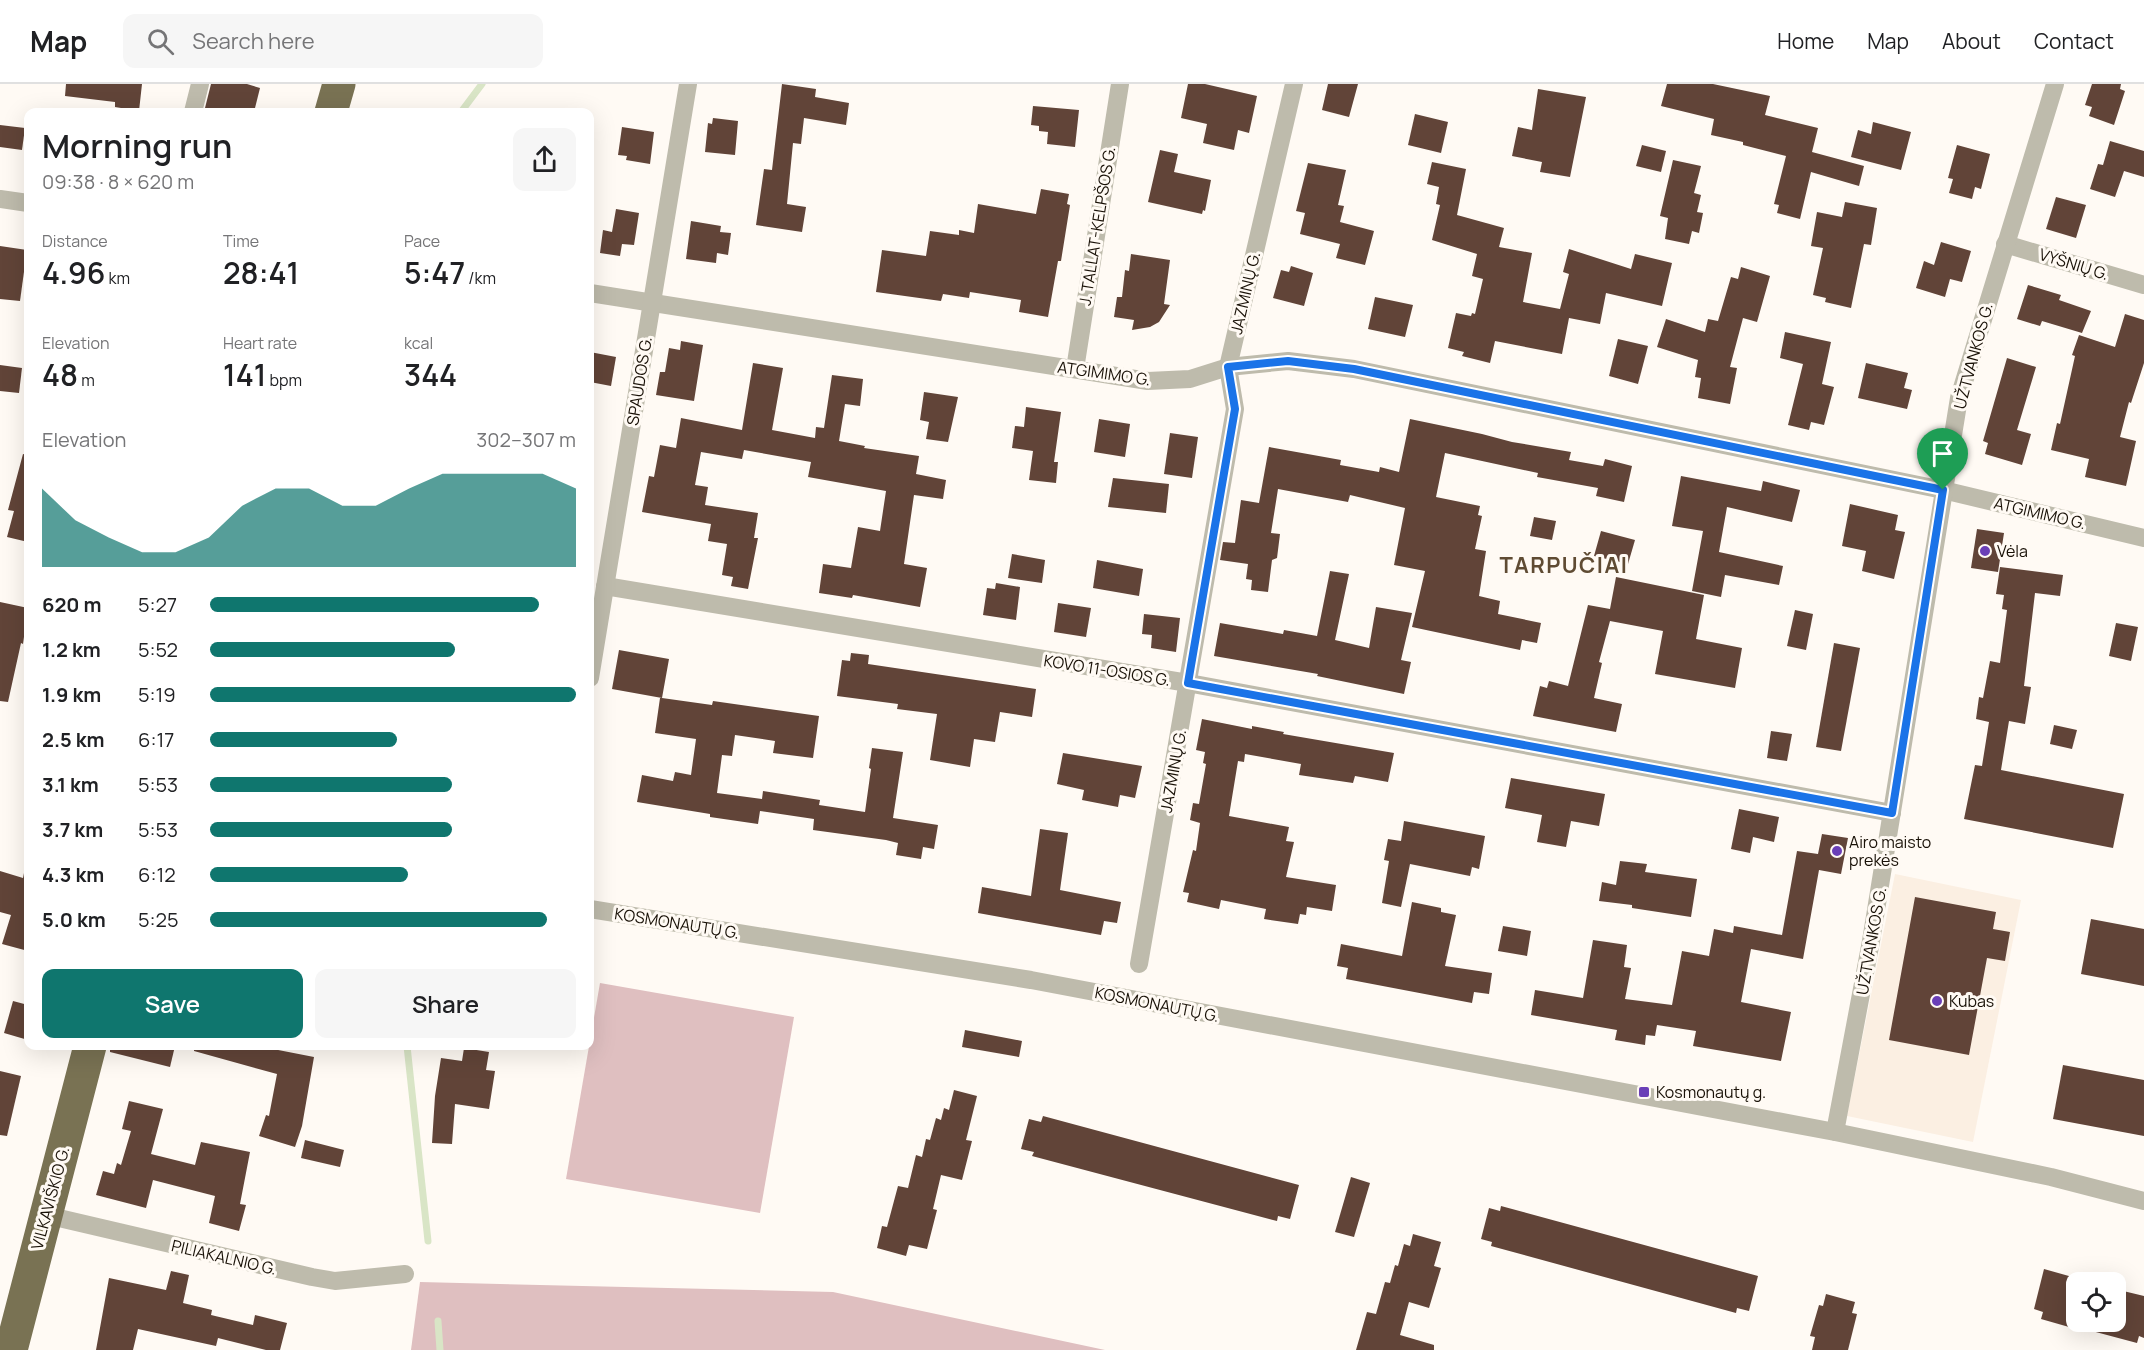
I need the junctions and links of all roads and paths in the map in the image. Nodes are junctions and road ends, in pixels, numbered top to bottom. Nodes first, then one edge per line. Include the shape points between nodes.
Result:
1 (200, 84) edge
2 (339, 84) edge
3 (688, 84) edge
4 (1120, 84) edge
5 (1294, 84) edge
6 (2055, 84) edge
7 (194, 108) edge
8 (333, 108) edge
9 (0, 199) edge
10 (24, 202) edge
11 (2005, 243) junction
12 (2144, 285) edge
13 (594, 294) edge
14 (652, 303) junction
15 (1228, 367) junction
16 (1074, 369) junction
17 (1943, 490) junction
18 (2144, 538) edge
19 (605, 586) junction
20 (594, 653) edge
21 (1188, 683) junction
22 (1892, 813) junction
23 (594, 910) edge
24 (1139, 964) dead end
25 (89, 1050) edge
26 (1836, 1132) junction
27 (2144, 1201) edge
28 (46, 1215) junction
29 (405, 1274) dead end
30 (11, 1350) edge

1 - 7 street
2 - 8 highway
3 - 14 street, SPAUDOS G.
4 - 16 street, J. TALLAT-KELPŠOS G.
5 - 15 street, JAZMINŲ G.
6 - 11 street, UŽTVANKOS G.
9 - 10 street
11 - 12 street, VYŠNIŲ G.
11 - 17 street, UŽTVANKOS G. via 1959,398
13 - 14 street, ATGIMIMO G.
14 - 16 street, ATGIMIMO G.
14 - 19 street, SPAUDOS G.
15 - 16 street, ATGIMIMO G. via 1190,379 1148,381
15 - 17 street, ATGIMIMO G. via 1288,361 1354,369
15 - 21 street, JAZMINŲ G. via 1235,409
17 - 18 street, ATGIMIMO G.
17 - 22 street, UŽTVANKOS G.
19 - 20 street, SPAUDOS G.
19 - 21 street, KOVO 11-OSIOS G.
21 - 22 street, KOVO 11-OSIOS G.
21 - 24 street, JAZMINŲ G.
22 - 26 street, UŽTVANKOS G.
23 - 26 street, KOSMONAUTŲ G. via 1030,980
25 - 28 highway, VILKAVIŠKIO G.
26 - 27 street, KOSMONAUTŲ G.
28 - 29 street, PILIAKALNIO G. via 335,1281
28 - 30 highway, VILKAVIŠKIO G.

